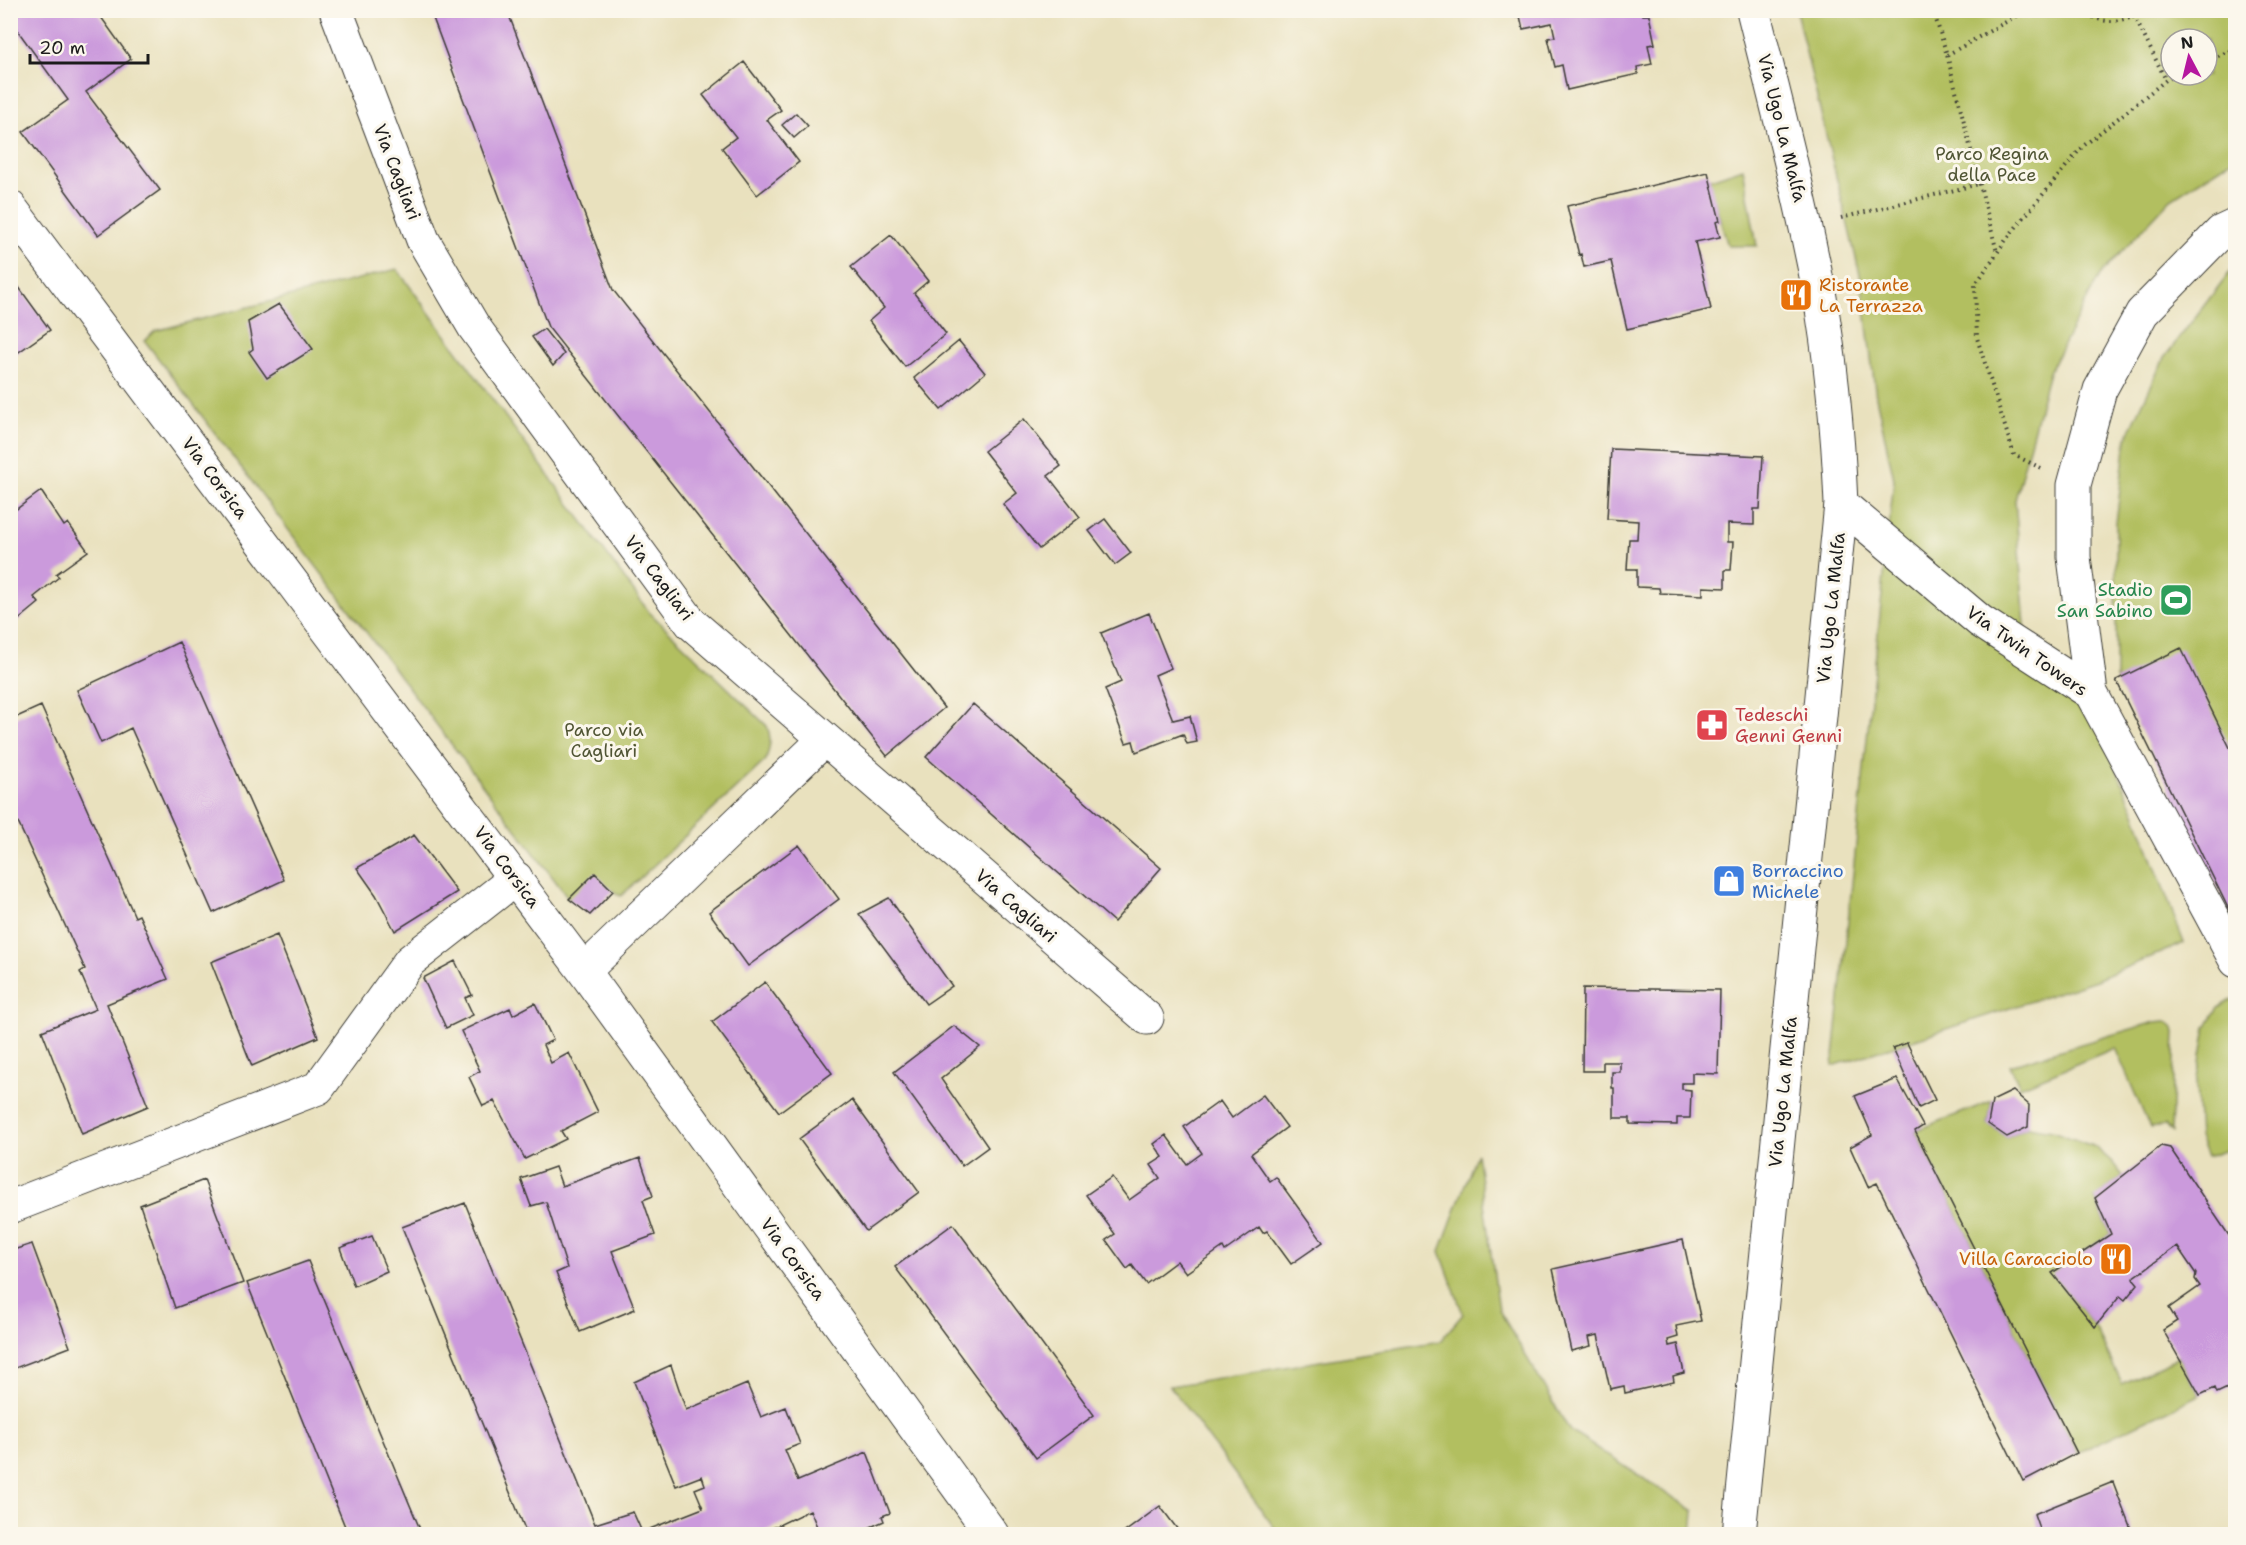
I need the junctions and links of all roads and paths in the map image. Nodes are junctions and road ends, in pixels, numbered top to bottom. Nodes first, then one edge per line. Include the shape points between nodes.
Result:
1 (336, 10) edge
2 (1754, 10) edge
3 (1933, 10) edge
4 (2027, 10) edge
5 (2083, 10) edge
6 (2142, 10) edge
7 (2134, 16) junction
8 (2235, 48) edge
9 (1947, 55) junction
10 (2219, 55) edge
11 (2159, 66) edge
12 (2159, 86) edge
13 (1979, 184) junction
14 (10, 207) edge
15 (2235, 225) edge
16 (1805, 226) junction
17 (1997, 253) junction
18 (2046, 462) dead end
19 (1841, 504) junction
20 (2091, 693) junction
21 (824, 740) junction
22 (516, 878) junction
23 (2235, 962) edge
24 (584, 971) junction
25 (1147, 1018) dead end
26 (10, 1207) edge
27 (992, 1534) edge
28 (1739, 1534) edge

1 - 21 street, Via Cagliari via 423,240 474,327 691,623
2 - 16 street, Via Ugo La Malfa
3 - 9 path
4 - 9 path
5 - 7 path via 2102,20 2119,21
6 - 7 path
7 - 11 path
8 - 10 path
9 - 13 path
12 - 17 path via 2082,147
13 - 16 path
13 - 17 path
14 - 22 street, Via Corsica
15 - 20 street via 2221,232 2142,313 2100,390 2074,485 2074,557
16 - 19 street, Via Ugo La Malfa via 1838,431
17 - 18 path via 1975,285 1977,338 2014,455 2044,470
19 - 20 street, Via Twin Towers via 1980,621
19 - 28 street, Via Ugo La Malfa
20 - 23 street, Via Twin Towers
21 - 24 street
21 - 25 street, Via Cagliari
22 - 24 street, Via Corsica
22 - 26 street via 410,961 318,1088
24 - 27 street, Via Corsica

